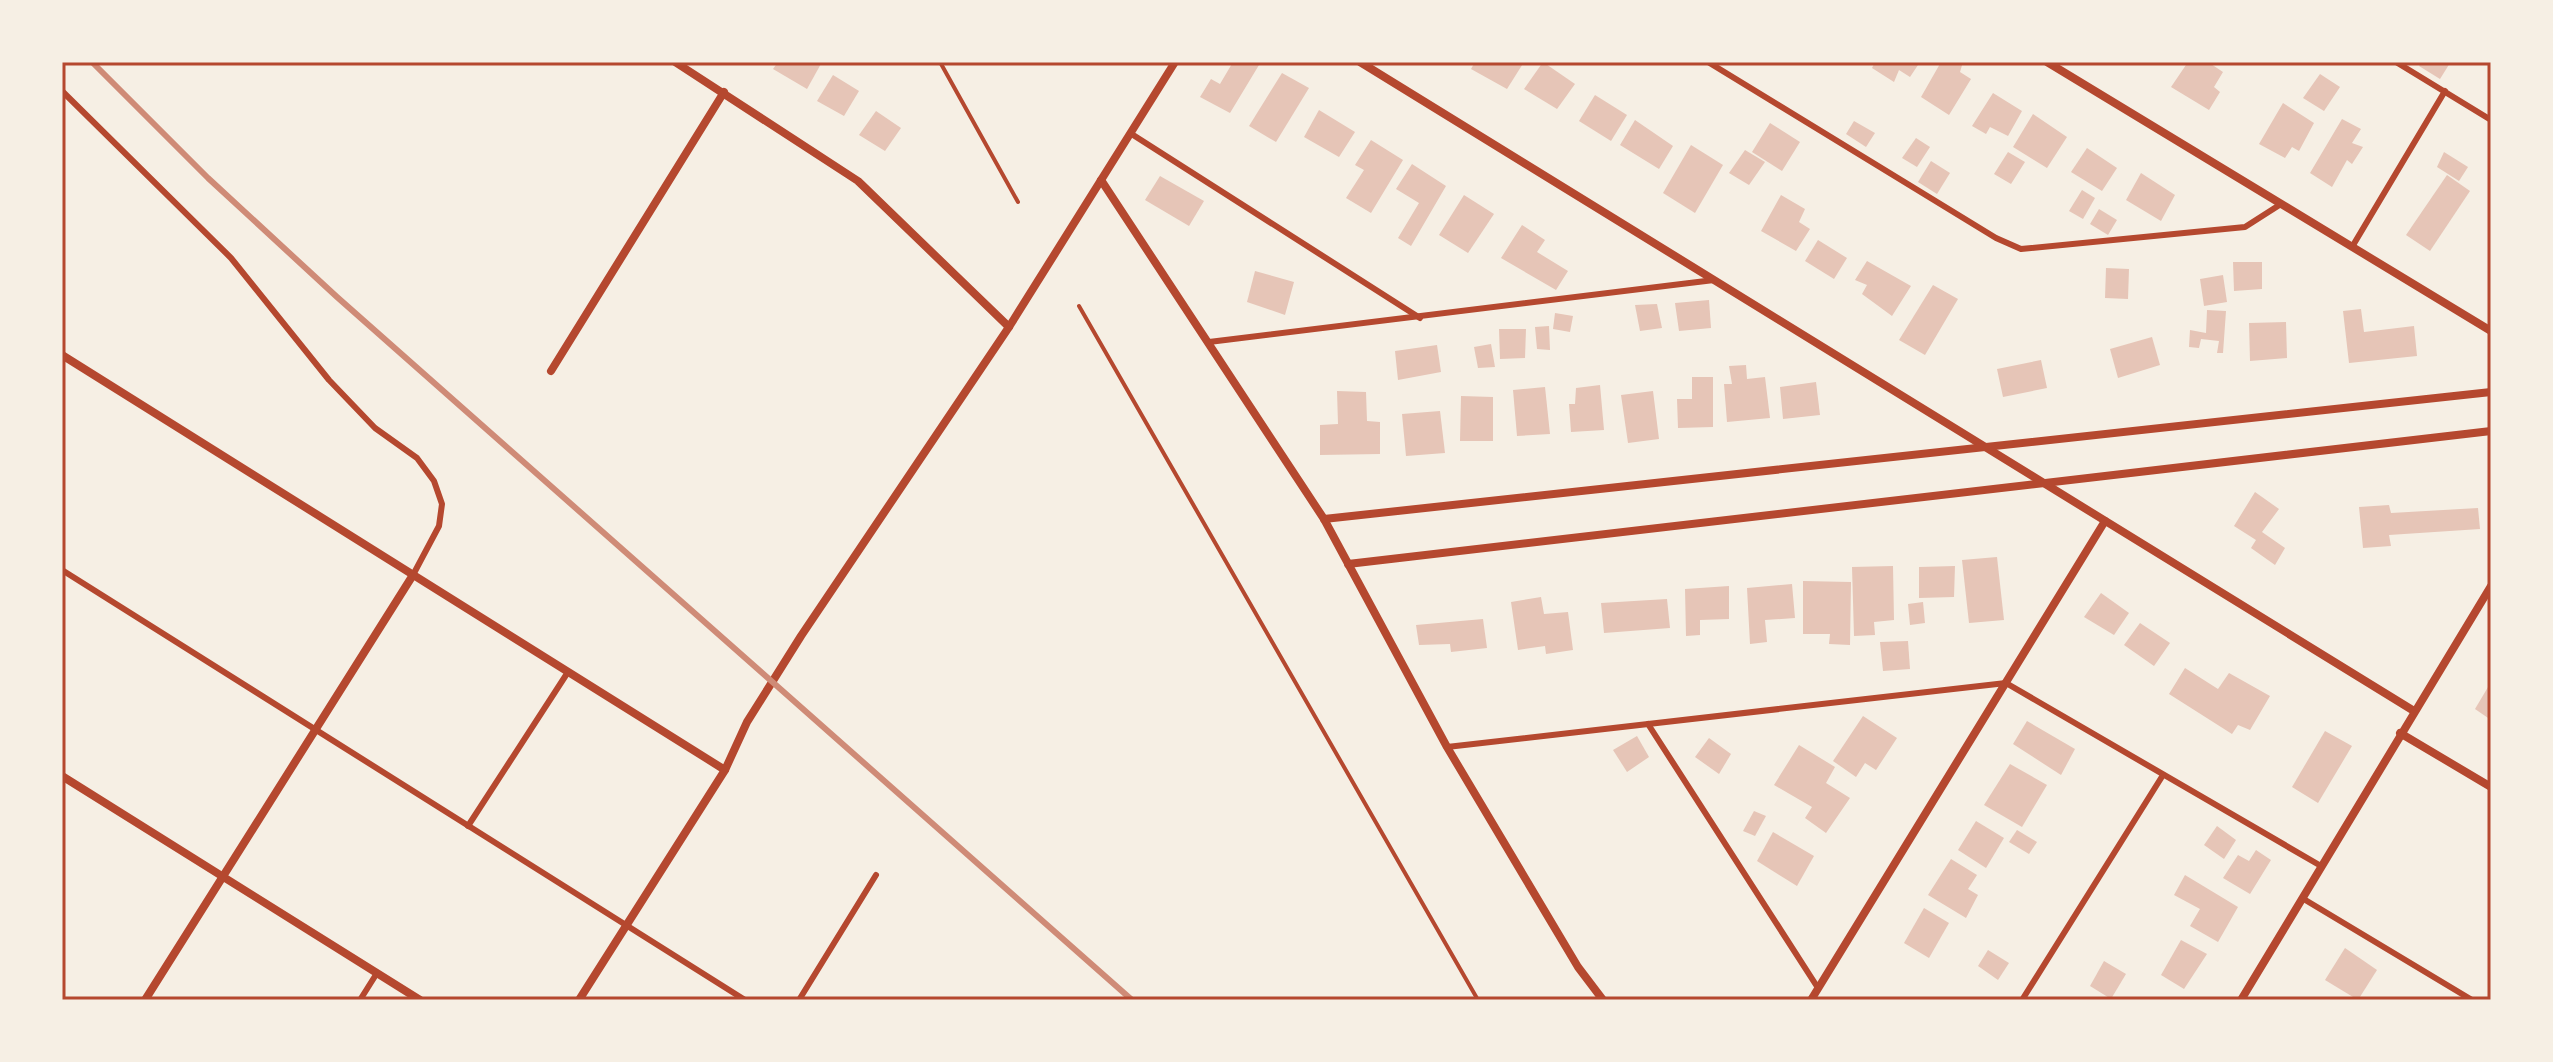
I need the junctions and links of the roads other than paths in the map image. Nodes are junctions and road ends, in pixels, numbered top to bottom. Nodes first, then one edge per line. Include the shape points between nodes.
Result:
1 (675, 62) edge
2 (1175, 62) edge
3 (1360, 62) edge
4 (1708, 62) edge
5 (2047, 62) edge
6 (2396, 62) edge
7 (62, 91) edge
8 (2445, 91) junction
9 (724, 92) junction
10 (2491, 120) edge
11 (1129, 133) junction
12 (1101, 180) junction
13 (2281, 204) junction
14 (2352, 247) junction
15 (1715, 280) junction
16 (1420, 318) junction
17 (1009, 327) junction
18 (2491, 331) edge
19 (1209, 342) junction
20 (62, 355) edge
21 (551, 371) dead end
22 (2491, 392) edge
23 (2491, 431) edge
24 (1986, 447) junction
25 (2047, 485) junction
26 (1324, 519) junction
27 (2105, 521) junction
28 (1348, 564) junction
29 (62, 570) edge
30 (413, 575) junction
31 (2491, 586) edge
32 (568, 672) junction
33 (2006, 683) junction
34 (2414, 711) junction
35 (1648, 724) junction
36 (316, 729) junction
37 (2400, 733) junction
38 (1447, 747) junction
39 (725, 770) junction
40 (2163, 775) junction
41 (62, 776) edge
42 (2491, 787) edge
43 (468, 826) junction
44 (2321, 866) junction
45 (876, 875) dead end
46 (223, 877) junction
47 (2302, 898) junction
48 (626, 926) junction
49 (377, 973) junction
50 (1818, 988) junction
51 (145, 1000) edge
52 (360, 1000) edge
53 (420, 1000) edge
54 (579, 1000) edge
55 (745, 1000) edge
56 (799, 1000) edge
57 (1603, 1000) edge
58 (1811, 1000) edge
59 (2022, 1000) edge
60 (2241, 1000) edge
61 (2472, 1000) edge

1 - 9 street
2 - 11 street
3 - 15 street
4 - 13 lane via 2021,249 2245,227
5 - 13 street
6 - 8 lane
7 - 30 lane via 231,258 338,390 426,469 442,504 439,526
8 - 10 lane
8 - 14 lane
9 - 17 street via 858,181
9 - 21 street
11 - 12 street
11 - 16 lane
12 - 17 street
12 - 19 street
13 - 14 street
14 - 18 street
15 - 16 lane
15 - 24 street
16 - 19 lane
17 - 39 street via 801,636 747,722
19 - 26 street
20 - 30 street
22 - 24 street
23 - 25 street
24 - 25 street
24 - 26 street
25 - 27 street
25 - 28 street
26 - 28 street
27 - 33 street
27 - 34 street
28 - 38 street
29 - 36 lane
30 - 32 street
30 - 36 street
31 - 34 street
32 - 39 street
32 - 43 lane
33 - 35 lane
33 - 40 lane
33 - 50 street
34 - 37 street
35 - 38 lane
35 - 50 lane
36 - 43 lane
36 - 46 street
37 - 42 street
37 - 44 street
38 - 57 street
39 - 48 street
40 - 44 lane
40 - 59 lane
41 - 46 street
43 - 48 lane
44 - 47 street
45 - 56 lane
46 - 49 street
46 - 51 street
47 - 60 street
47 - 61 lane
48 - 54 street
48 - 55 lane
49 - 52 lane
49 - 53 street
50 - 58 street

